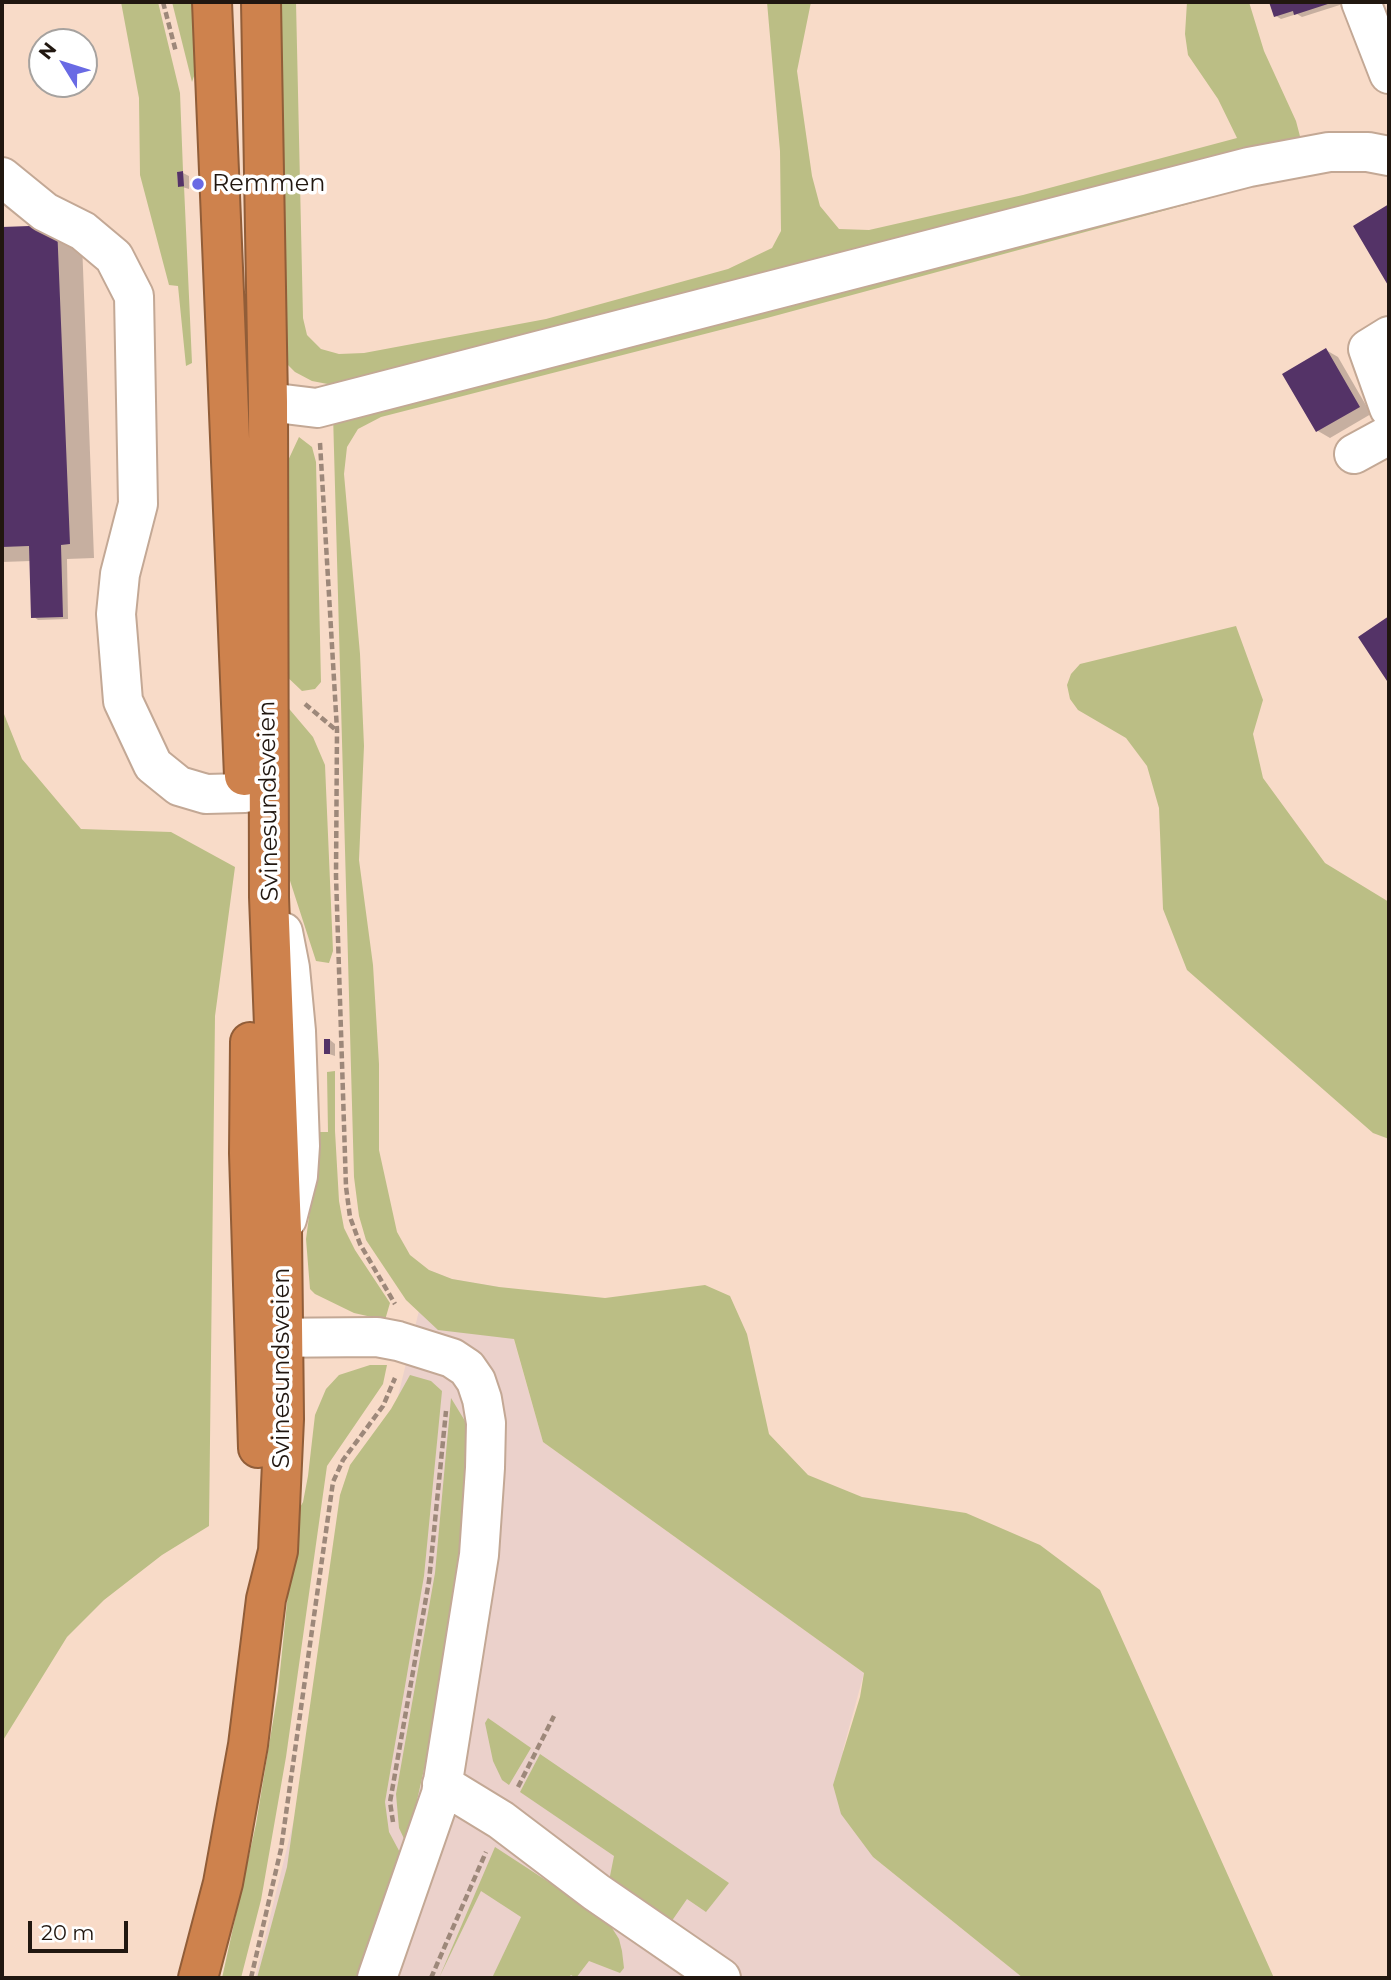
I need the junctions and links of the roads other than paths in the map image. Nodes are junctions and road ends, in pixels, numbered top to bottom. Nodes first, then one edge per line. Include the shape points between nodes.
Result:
1 (212, 2) edge
2 (261, 2) edge
3 (1361, 2) edge
4 (1389, 74) edge
5 (1389, 156) edge
6 (2, 177) edge
7 (1389, 335) edge
8 (268, 402) junction
9 (1389, 408) edge
10 (1389, 435) edge
11 (1354, 454) dead end
12 (245, 793) junction
13 (269, 1337) junction
14 (442, 1784) junction
15 (198, 1978) edge
16 (377, 1978) edge
17 (721, 1978) edge

1 - 12 highway, Svinesundsveien
2 - 8 highway, Svinesundsveien
3 - 4 street
5 - 8 street via 1329,152 1249,167 317,408
6 - 12 street via 114,257 134,296 138,504 120,575 116,614 123,701 153,765 178,786 206,793
7 - 9 street via 1368,349
8 - 13 highway, Svinesundsveien via 269,897 282,1231
10 - 11 street
12 - 13 highway, Svinesundsveien via 250,897 249,1153
13 - 14 street via 398,1340 452,1358 476,1381 486,1423 479,1555
13 - 15 highway, Svinesundsveien via 284,1419 278,1551 266,1599 246,1759 223,1883
14 - 16 street via 419,1864
14 - 17 street via 502,1820

